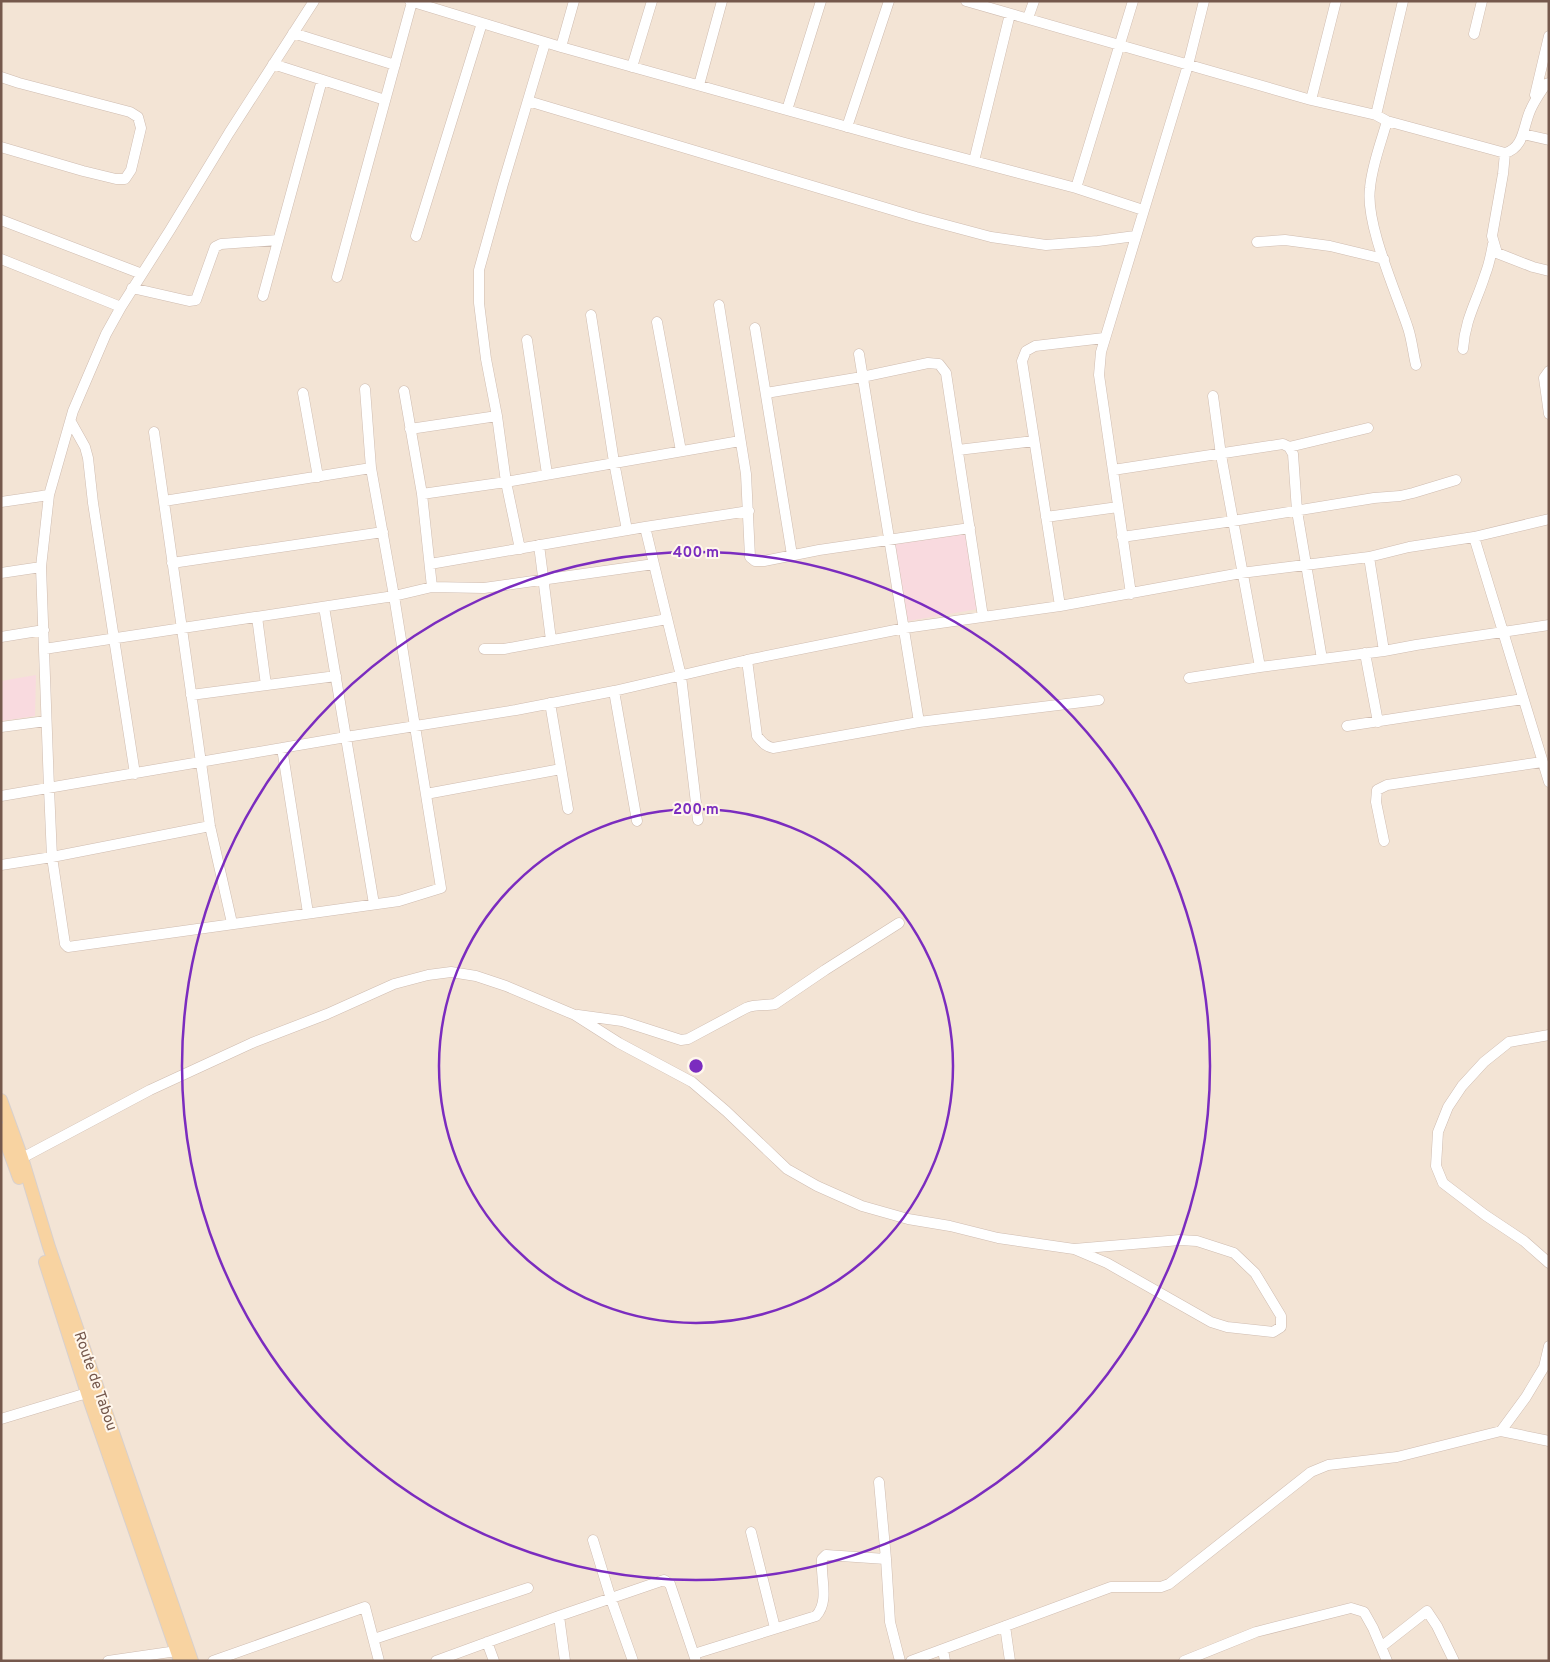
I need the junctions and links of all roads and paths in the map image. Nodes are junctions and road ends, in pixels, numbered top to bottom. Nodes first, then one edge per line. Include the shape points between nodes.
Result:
1 (314, 1) edge
2 (574, 1) edge
3 (652, 1) edge
4 (722, 1) edge
5 (821, 1) edge
6 (889, 1) edge
7 (966, 1) edge
8 (1034, 1) edge
9 (1133, 1) edge
10 (1204, 1) edge
11 (1336, 1) edge
12 (1403, 1) edge
13 (1482, 1) edge
14 (411, 2) edge
15 (1010, 14) junction
16 (1028, 18) junction
17 (482, 23) junction
18 (293, 33) junction
19 (1474, 34) dead end
20 (1549, 36) edge
21 (545, 43) junction
22 (1120, 46) junction
23 (560, 47) junction
24 (273, 64) junction
25 (395, 65) junction
26 (1188, 65) junction
27 (632, 67) junction
28 (1, 77) edge
29 (322, 80) junction
30 (1549, 83) edge
31 (699, 85) junction
32 (385, 100) junction
33 (1311, 100) junction
34 (528, 101) junction
35 (1533, 104) junction
36 (787, 110) junction
37 (1376, 115) junction
38 (1387, 121) junction
39 (847, 127) junction
40 (1523, 134) junction
41 (1549, 140) edge
42 (1, 147) edge
43 (1505, 153) junction
44 (974, 161) junction
45 (1076, 188) junction
46 (1143, 210) junction
47 (1, 220) edge
48 (416, 236) dead end
49 (1135, 236) junction
50 (278, 240) junction
51 (1257, 242) dead end
52 (1494, 244) junction
53 (1384, 258) junction
54 (1, 260) edge
55 (1549, 271) edge
56 (142, 274) junction
57 (337, 277) dead end
58 (132, 288) junction
59 (263, 296) dead end
60 (719, 305) dead end
61 (121, 307) junction
62 (591, 315) dead end
63 (657, 322) dead end
64 (755, 328) dead end
65 (1104, 338) junction
66 (527, 340) dead end
67 (1464, 349) dead end
68 (859, 354) dead end
69 (1416, 365) dead end
70 (1549, 371) edge
71 (862, 377) junction
72 (365, 389) dead end
73 (404, 391) dead end
74 (303, 393) dead end
75 (766, 393) junction
76 (1213, 396) dead end
77 (1549, 414) edge
78 (497, 416) junction
79 (70, 422) junction
80 (1368, 428) dead end
81 (410, 429) junction
82 (154, 432) dead end
83 (740, 441) junction
84 (1034, 441) junction
85 (1289, 447) junction
86 (958, 450) junction
87 (681, 451) junction
88 (1221, 455) junction
89 (614, 462) junction
90 (370, 468) junction
91 (1113, 470) junction
92 (548, 474) junction
93 (318, 477) junction
94 (1456, 480) dead end
95 (506, 482) junction
96 (422, 494) junction
97 (49, 495) junction
98 (1, 502) edge
99 (164, 502) junction
100 (1118, 507) junction
101 (748, 511) junction
102 (1297, 511) junction
103 (1046, 517) junction
104 (1549, 519) edge
105 (1233, 521) junction
106 (645, 527) junction
107 (970, 528) junction
108 (627, 530) junction
109 (383, 532) junction
110 (1122, 537) junction
111 (1474, 537) junction
112 (888, 539) junction
113 (539, 545) junction
114 (520, 549) junction
115 (792, 555) junction
116 (1368, 557) junction
117 (172, 563) junction
118 (430, 564) junction
119 (654, 564) junction
120 (1306, 564) junction
121 (41, 566) junction
122 (1, 573) edge
123 (1241, 573) junction
124 (544, 579) junction
125 (432, 588) junction
126 (1131, 594) junction
127 (394, 596) junction
128 (1060, 606) junction
129 (324, 607) junction
130 (257, 617) junction
131 (983, 617) junction
132 (667, 619) junction
133 (1549, 625) edge
134 (182, 628) junction
135 (904, 628) junction
136 (44, 630) junction
137 (1504, 632) junction
138 (1, 637) edge
139 (114, 638) junction
140 (551, 640) junction
141 (484, 649) dead end
142 (44, 650) junction
143 (1384, 651) junction
144 (1365, 653) junction
145 (1322, 659) junction
146 (747, 660) junction
147 (1260, 666) junction
148 (336, 676) junction
149 (681, 676) junction
150 (1189, 678) dead end
151 (266, 685) junction
152 (614, 691) junction
153 (191, 695) junction
154 (1524, 699) junction
155 (1099, 700) dead end
156 (550, 703) junction
157 (46, 722) junction
158 (919, 722) junction
159 (1378, 722) junction
160 (1347, 726) dead end
161 (1, 727) edge
162 (416, 727) junction
163 (346, 736) junction
164 (282, 748) junction
165 (201, 762) junction
166 (1542, 762) junction
167 (561, 770) junction
168 (135, 774) junction
169 (1549, 782) edge
170 (49, 788) junction
171 (426, 794) junction
172 (1, 796) edge
173 (568, 809) dead end
174 (698, 820) dead end
175 (637, 821) dead end
176 (210, 826) junction
177 (1384, 841) dead end
178 (52, 857) junction
179 (1, 865) edge
180 (374, 904) junction
181 (308, 914) junction
182 (232, 923) junction
183 (899, 923) dead end
184 (574, 1015) junction
185 (1549, 1035) edge
186 (1, 1100) edge
187 (1, 1129) edge
188 (22, 1158) junction
189 (1074, 1249) junction
190 (1549, 1263) edge
191 (1549, 1346) edge
192 (87, 1393) junction
193 (1, 1419) edge
194 (1501, 1431) junction
195 (1549, 1441) edge
196 (879, 1482) dead end
197 (752, 1532) dead end
198 (593, 1540) dead end
199 (886, 1559) junction
200 (528, 1588) dead end
201 (611, 1598) junction
202 (559, 1616) junction
203 (1005, 1626) junction
204 (775, 1628) junction
205 (374, 1638) junction
206 (487, 1642) junction
207 (1381, 1646) junction
208 (942, 1650) junction
209 (178, 1656) edge
210 (696, 1658) edge
211 (110, 1661) edge
212 (192, 1661) edge
213 (213, 1661) edge
214 (380, 1661) edge
215 (436, 1661) edge
216 (494, 1661) edge
217 (565, 1661) edge
218 (633, 1661) edge
219 (900, 1661) edge
220 (911, 1661) edge
221 (946, 1661) edge
222 (1010, 1661) edge
223 (1184, 1661) edge
224 (1387, 1661) edge
225 (1454, 1661) edge

1 - 18 street
2 - 23 street
3 - 27 street
4 - 31 street
5 - 36 street
6 - 39 street
7 - 15 street
8 - 16 street
9 - 22 street
10 - 26 street
11 - 33 street
12 - 37 street
13 - 19 street
14 - 17 street
14 - 25 street
15 - 16 street
15 - 44 street
16 - 22 street
17 - 21 street
17 - 48 street
18 - 24 street
18 - 25 street
20 - 35 street
21 - 23 street
21 - 34 street
22 - 26 street
22 - 45 street
23 - 27 street
24 - 29 street
24 - 56 street
25 - 32 street
26 - 33 street
26 - 46 street
27 - 31 street
28 - 42 street via 130,112 138,117 141,128 131,170 125,179 83,171
29 - 32 street
29 - 50 street
30 - 35 street
31 - 36 street
32 - 57 street
33 - 37 street
34 - 49 street via 991,237 1046,245
34 - 78 street via 479,270 480,313
35 - 40 street
36 - 39 street
37 - 38 street
38 - 43 street
38 - 53 street via 1369,189 1370,209
39 - 44 street
40 - 41 street
40 - 43 street via 1519,144
43 - 52 street via 1492,236
44 - 45 street
45 - 46 street
46 - 49 street
47 - 56 street
49 - 65 street
50 - 58 street via 215,247 196,300
50 - 59 street
51 - 53 street via 1285,240
52 - 55 street via 1497,253
52 - 67 street via 1464,333
53 - 69 street
54 - 61 street
56 - 58 street
58 - 61 street
60 - 83 street
61 - 79 street via 72,411
62 - 89 street
63 - 87 street
64 - 75 street
65 - 84 street via 1035,346 1026,351 1022,361
65 - 91 street via 1099,374
66 - 92 street
68 - 71 street
70 - 77 street via 1544,378
71 - 75 street
71 - 86 street via 928,363 939,364 946,373
71 - 112 street
72 - 90 street
73 - 81 street
74 - 93 street
75 - 115 street
76 - 88 street
78 - 81 street
78 - 95 street
79 - 97 street
79 - 139 street via 88,458
80 - 85 street
81 - 96 street
82 - 99 street
83 - 87 street
83 - 101 street
84 - 86 street
84 - 103 street
85 - 88 street via 1283,444
85 - 102 street via 1293,454
86 - 107 street
87 - 89 street
88 - 91 street
88 - 105 street
89 - 92 street
89 - 108 street
90 - 93 street
90 - 109 street
91 - 100 street
92 - 95 street
93 - 99 street
94 - 102 street via 1413,493
95 - 96 street
95 - 114 street
96 - 118 street
97 - 98 street
97 - 121 street
99 - 117 street
100 - 103 street
100 - 110 street
101 - 106 street
101 - 115 street via 750,557 764,561
102 - 105 street
102 - 120 street
103 - 128 street
104 - 111 street
105 - 110 street
105 - 123 street
106 - 108 street
106 - 119 street
107 - 112 street
107 - 131 street
108 - 113 street
109 - 117 street
109 - 127 street
110 - 126 street
111 - 116 street
111 - 137 street
112 - 115 street
112 - 135 street
113 - 114 street
113 - 124 street
114 - 118 street
116 - 120 street
116 - 143 street
117 - 134 street
118 - 125 street
119 - 124 street
119 - 132 street
120 - 123 street
120 - 145 street
121 - 122 street
121 - 136 street
123 - 126 street
123 - 147 street
124 - 125 street via 484,588
124 - 140 street
125 - 127 street
126 - 128 street
127 - 129 street
127 - 162 street
128 - 131 street
129 - 130 street
129 - 148 street
130 - 134 street
130 - 151 street
131 - 135 street
132 - 140 street
132 - 149 street
133 - 137 street
134 - 139 street
134 - 153 street
135 - 146 street
135 - 158 street
136 - 138 street
136 - 142 street
137 - 143 street
137 - 154 street
139 - 142 street
139 - 168 street
140 - 141 street via 498,650
142 - 157 street
143 - 144 street
144 - 145 street
144 - 159 street
145 - 147 street
146 - 149 street
146 - 158 street via 757,736 769,747
147 - 150 street
148 - 151 street
148 - 163 street
149 - 152 street
149 - 174 street
151 - 153 street
152 - 156 street
152 - 175 street
153 - 165 street
154 - 159 street
154 - 166 street
155 - 158 street
156 - 162 street
156 - 167 street
157 - 161 street
157 - 170 street
159 - 160 street
162 - 163 street
162 - 171 street
163 - 164 street
163 - 180 street
164 - 165 street
164 - 181 street
165 - 168 street
165 - 176 street
166 - 169 street
166 - 177 street via 1387,785 1378,790 1376,802
167 - 171 street
167 - 173 street
168 - 170 street
170 - 172 street
170 - 178 street
171 - 180 street via 441,888 399,901
176 - 178 street
176 - 182 street
178 - 179 street
178 - 182 street via 68,947
180 - 181 street
181 - 182 street
183 - 184 street via 776,1004 755,1004 688,1039 681,1040 622,1020
184 - 188 street via 476,976 452,972 428,975 394,984 252,1043 150,1090
184 - 189 street via 692,1082 787,1169 817,1186 862,1206 908,1219 998,1238
185 - 190 street via 1509,1042 1462,1086 1448,1107 1438,1132 1436,1166 1443,1183
186 - 188 main road, Route de Tabou
187 - 192 main road, Route de Tabou
188 - 212 main road, Route de Tabou via 49,1247
189 - 189 street via 1180,1240 1197,1241 1234,1253 1255,1273 1281,1316 1281,1327 1273,1332 1211,1322 1107,1263
191 - 194 street via 1544,1367
192 - 193 street
192 - 209 main road, Route de Tabou
194 - 195 street
194 - 203 street via 1397,1457 1328,1466 1311,1472 1169,1584 1111,1587
196 - 199 street
197 - 204 street
198 - 201 street
199 - 204 street via 826,1555 821,1566 824,1596 821,1611 816,1616
199 - 219 street via 890,1622
200 - 205 street
201 - 202 street
201 - 210 street via 668,1581
201 - 218 street
202 - 206 street
202 - 217 street
203 - 208 street
203 - 222 street
204 - 210 street
205 - 213 street via 366,1607
205 - 214 street
206 - 215 street
206 - 216 street
207 - 223 street via 1364,1612 1351,1608 1256,1632
207 - 224 street
207 - 225 street via 1427,1611
208 - 220 street
208 - 221 street
209 - 211 street

